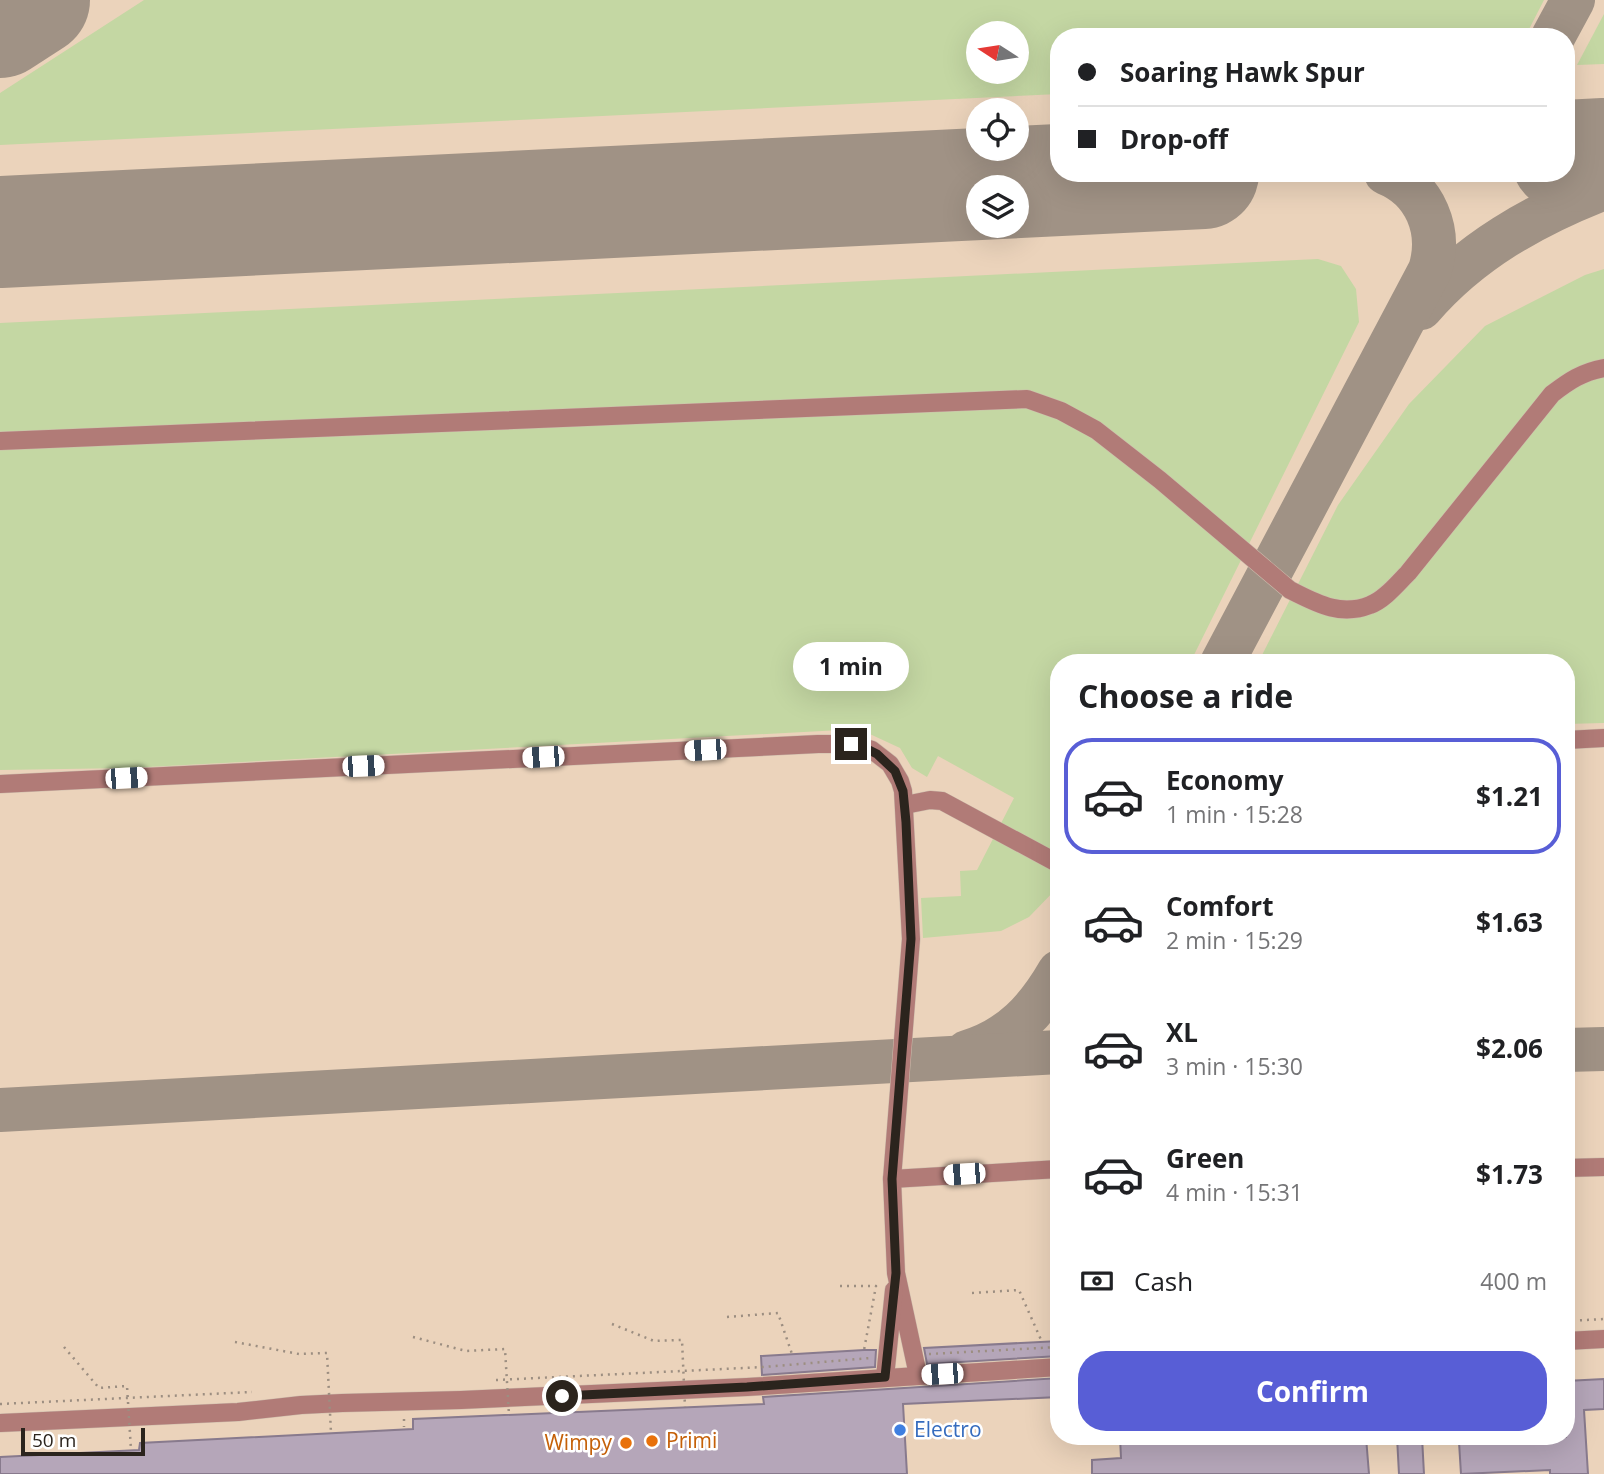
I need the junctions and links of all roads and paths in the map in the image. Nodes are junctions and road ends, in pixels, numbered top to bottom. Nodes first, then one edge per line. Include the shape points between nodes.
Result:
1 (1604, 368) edge
2 (0, 441) edge
3 (1604, 738) edge
4 (1575, 740) edge
5 (0, 784) edge
6 (905, 805) junction
7 (1050, 859) edge
8 (1604, 1167) edge
9 (1575, 1168) edge
10 (1050, 1170) edge
11 (892, 1179) junction
12 (896, 1273) junction
13 (840, 1286) dead end
14 (972, 1293) dead end
15 (727, 1317) dead end
16 (1604, 1319) edge
17 (1575, 1321) edge
18 (612, 1324) dead end
19 (413, 1337) dead end
20 (1604, 1339) edge
21 (1575, 1341) edge
22 (235, 1342) dead end
23 (1042, 1342) dead end
24 (64, 1346) dead end
25 (1050, 1347) edge
26 (864, 1350) dead end
27 (792, 1354) dead end
28 (914, 1354) junction
29 (887, 1357) junction
30 (1050, 1368) edge
31 (918, 1375) junction
32 (885, 1377) junction
33 (486, 1380) dead end
34 (341, 1387) dead end
35 (327, 1388) dead end
36 (259, 1391) dead end
37 (0, 1404) edge
38 (685, 1407) dead end
39 (509, 1415) dead end
40 (0, 1423) edge
41 (331, 1433) dead end
42 (131, 1450) dead end

1 - 2 lane via 1571,380 1552,394 1408,573 1386,594 1371,605 1332,610 1290,590 1096,430 1027,399
3 - 4 lane
5 - 6 lane via 840,743 861,746 884,758 900,781
6 - 7 lane via 942,801
6 - 11 lane via 911,939
8 - 9 lane
10 - 11 lane
11 - 12 lane
12 - 28 lane
12 - 29 lane
13 - 26 path via 876,1286
14 - 23 path via 1019,1290
15 - 27 path via 778,1313
16 - 17 path
18 - 38 path, bridge via 654,1341 682,1340
19 - 39 path, bridge via 466,1351 505,1349
20 - 21 lane
22 - 41 path, bridge via 299,1354 327,1353
24 - 42 path, bridge via 99,1388 127,1386
25 - 28 path
28 - 31 lane
29 - 32 lane
29 - 33 path
30 - 31 lane
31 - 32 lane
32 - 40 lane
34 - 35 path
36 - 37 path

